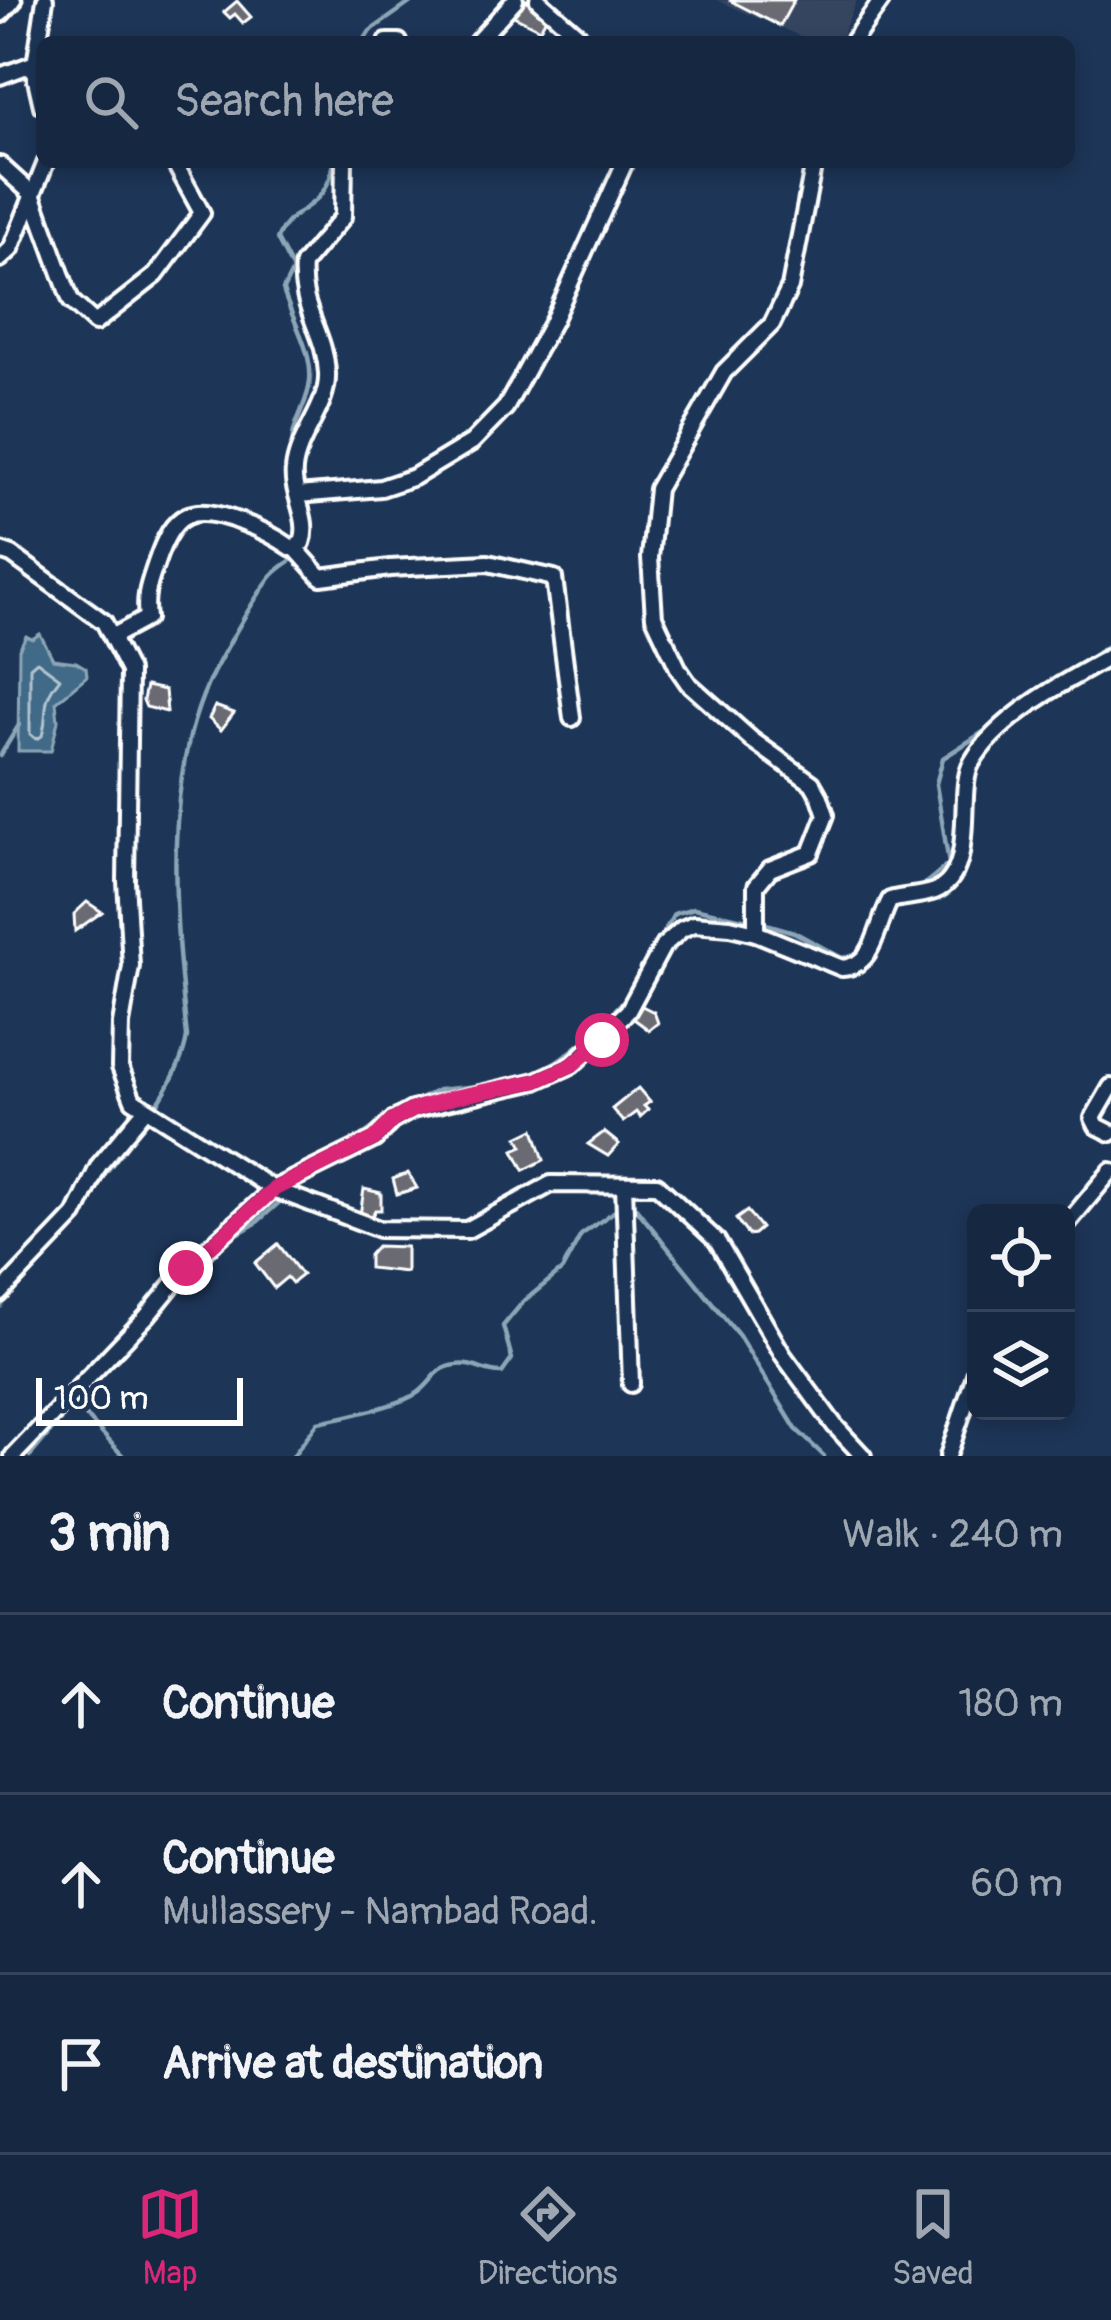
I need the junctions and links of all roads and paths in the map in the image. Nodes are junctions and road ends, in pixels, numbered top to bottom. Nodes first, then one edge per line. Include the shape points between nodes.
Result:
1 (11, 0) edge
2 (45, 0) edge
3 (515, 0) edge
4 (538, 0) edge
5 (881, 0) edge
6 (0, 12) edge
7 (42, 36) edge
8 (482, 36) edge
9 (579, 36) edge
10 (856, 36) edge
11 (36, 65) edge
12 (0, 76) edge
13 (0, 165) edge
14 (43, 168) edge
15 (177, 168) edge
16 (344, 168) edge
17 (622, 168) edge
18 (813, 168) edge
19 (32, 194) junction
20 (0, 259) edge
21 (298, 495) junction
22 (289, 545) junction
23 (0, 551) edge
24 (112, 637) junction
25 (1111, 656) edge
26 (572, 718) dead end
27 (757, 933) junction
28 (1111, 1088) edge
29 (151, 1112) junction
30 (1111, 1133) edge
31 (1111, 1171) edge
32 (624, 1185) junction
33 (277, 1190) junction
34 (1075, 1214) edge
35 (0, 1294) edge
36 (631, 1384) dead end
37 (967, 1399) edge
38 (13, 1456) edge
39 (863, 1456) edge
40 (948, 1456) edge

1 - 6 street
2 - 7 street
3 - 8 street
4 - 9 street
5 - 10 street
11 - 12 street
13 - 19 street
14 - 19 street
15 - 19 street via 202,213 156,275 95,323 71,301
16 - 21 street via 343,217 304,264 307,310 327,375 294,469
17 - 21 street via 544,338 506,407 472,442 381,488
18 - 27 street via 790,287 772,324 724,372 657,489 650,559 654,616 679,670 752,740 812,783 826,815 812,853 770,869 756,886
19 - 20 street
21 - 22 street via 305,536
22 - 24 street via 196,510 160,547 144,592 147,618
22 - 26 street via 321,577 488,563 554,578
23 - 24 street via 104,622
24 - 29 street via 129,671 131,966 120,1067 133,1100
25 - 27 street via 986,740 968,769 968,813 949,880 890,900 867,960 842,968
27 - 33 street via 682,929 663,946 628,1011 572,1065 412,1110
28 - 30 street via 1093,1118
29 - 33 street
29 - 35 street via 99,1165 75,1215
31 - 34 street
32 - 33 street via 551,1184 467,1230 379,1229
32 - 36 street
32 - 39 street via 657,1185 717,1240 783,1355
33 - 38 street via 186,1268
37 - 40 street

